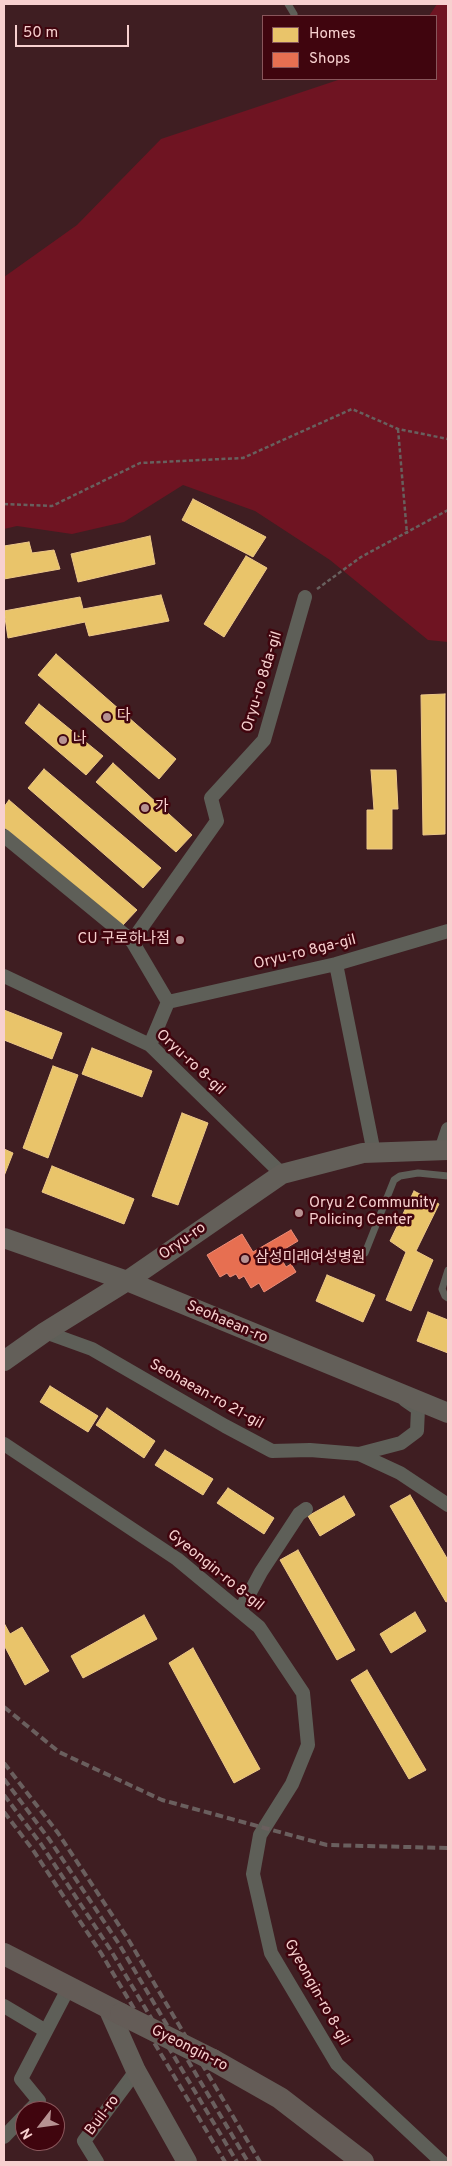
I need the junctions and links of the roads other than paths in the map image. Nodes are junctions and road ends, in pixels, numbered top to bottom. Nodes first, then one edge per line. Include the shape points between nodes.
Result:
1 (288, 4) edge
2 (294, 14) dead end
3 (305, 597) road end
4 (4, 836) edge
5 (448, 932) edge
6 (132, 941) junction
7 (336, 964) junction
8 (4, 976) edge
9 (168, 1002) junction
10 (150, 1045) junction
11 (448, 1129) edge
12 (445, 1150) edge
13 (374, 1153) junction
14 (282, 1174) junction
15 (448, 1176) edge
16 (4, 1238) edge
17 (365, 1253) dead end
18 (448, 1270) edge
19 (127, 1281) junction
20 (448, 1298) edge
21 (45, 1332) junction
22 (4, 1361) edge
23 (394, 1393) junction
24 (448, 1413) edge
25 (4, 1444) edge
26 (358, 1454) junction
27 (448, 1505) edge
28 (306, 1508) dead end
29 (240, 1611) junction
30 (4, 1954) edge
31 (69, 1987) junction
32 (4, 2006) edge
33 (114, 2011) junction
34 (46, 2031) junction
35 (136, 2071) junction
36 (39, 2101) edge
37 (15, 2125) edge
38 (4, 2137) edge
39 (97, 2162) edge
40 (187, 2162) edge
41 (363, 2162) edge
42 (442, 2162) edge

1 - 2 lane
3 - 6 street, Oryu-ro 8da-gil via 264,740 211,798 217,821
4 - 6 street
5 - 7 street, Oryu-ro 8ga-gil
6 - 9 street
7 - 9 street, Oryu-ro 8ga-gil
7 - 13 street
8 - 10 street, Oryu-ro 8-gil
9 - 10 street
10 - 14 street, Oryu-ro 8-gil
11 - 12 street, Oryu-ro
12 - 13 main road, Oryu-ro
13 - 14 main road, Oryu-ro
14 - 19 main road, Oryu-ro
15 - 17 lane via 418,1173 394,1180
16 - 19 main road, Seohaean-ro
18 - 20 lane via 442,1289
19 - 21 main road, Oryu-ro
19 - 23 main road, Seohaean-ro
21 - 22 main road, Oryu-ro
21 - 26 street, Seohaean-ro 21-gil via 92,1350 272,1451
23 - 24 main road, Seohaean-ro
23 - 26 street, Seohaean-ro 21-gil via 418,1409 417,1431 401,1444
25 - 29 street, Gyeongin-ro 8-gil via 178,1559
26 - 27 street, Seohaean-ro 21-gil via 400,1473
28 - 29 street via 261,1572
29 - 42 street, Gyeongin-ro 8-gil via 259,1627 303,1693 308,1745 292,1784 260,1835 253,1874 271,1953 337,2064
30 - 31 main road, Gyeongin-ro
31 - 33 main road, Gyeongin-ro
31 - 34 street
32 - 34 street
33 - 35 main road
33 - 41 main road, Gyeongin-ro, bridge via 213,2060 280,2098
34 - 36 street via 21,2079
35 - 39 street, Buil-ro via 84,2141
35 - 40 main road
37 - 38 street

